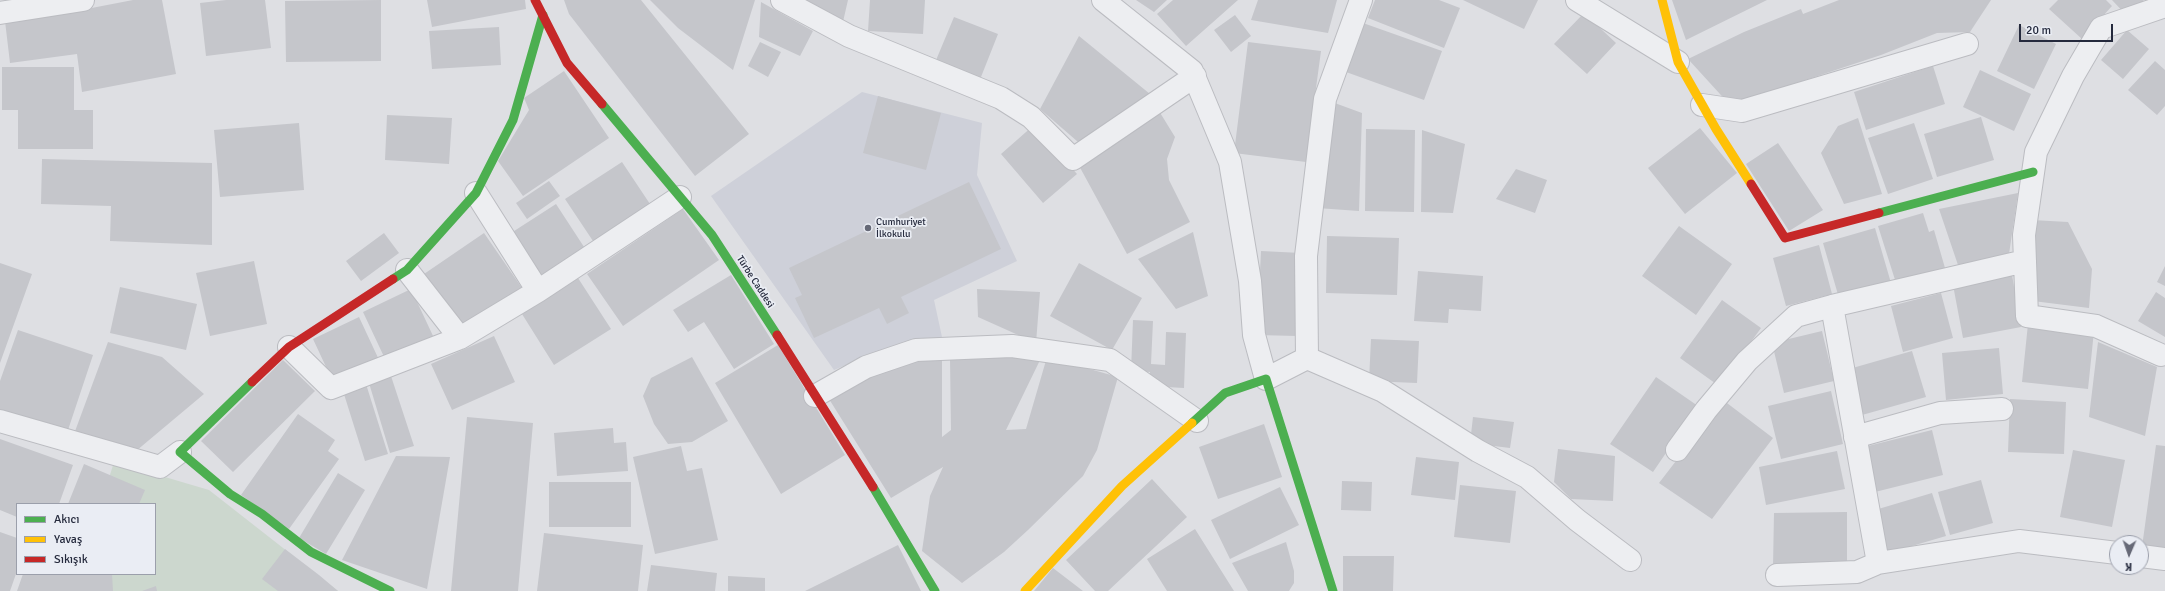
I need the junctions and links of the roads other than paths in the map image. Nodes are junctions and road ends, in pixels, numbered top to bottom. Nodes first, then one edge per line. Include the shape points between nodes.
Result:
1 (84, 0) edge
2 (535, 0) edge
3 (782, 0) edge
4 (1103, 0) edge
5 (1361, 0) edge
6 (1577, 0) edge
7 (1662, 0) edge
8 (2165, 6) edge
9 (0, 13) edge
10 (543, 15) junction
11 (1967, 44) dead end
12 (1678, 62) junction
13 (1194, 76) junction
14 (1702, 105) junction
15 (2033, 172) junction
16 (476, 194) junction
17 (680, 197) junction
18 (2025, 261) junction
19 (407, 270) junction
20 (538, 291) junction
21 (1832, 306) junction
22 (460, 338) junction
23 (289, 347) junction
24 (2161, 355) dead end
25 (1307, 358) junction
26 (1266, 379) junction
27 (815, 396) junction
28 (2002, 409) dead end
29 (1197, 420) junction
30 (0, 421) edge
31 (1855, 437) junction
32 (1677, 450) dead end
33 (180, 452) junction
34 (2109, 552) edge
35 (2149, 557) edge
36 (2165, 559) edge
37 (1630, 560) dead end
38 (1878, 563) junction
39 (1777, 574) dead end
40 (390, 591) edge
41 (935, 591) edge
42 (1025, 591) edge
43 (1333, 591) edge

1 - 9 street
2 - 10 street, Türbe Caddesi
3 - 13 street via 849,36 1001,98 1031,117 1074,159
4 - 13 street via 1192,71
5 - 25 street via 1324,99 1306,256
6 - 12 street
7 - 12 street
8 - 15 street via 2101,28 2073,76 2036,152
10 - 16 street via 513,120
10 - 17 street, Türbe Caddesi via 567,63
11 - 14 street via 1742,111
12 - 14 street
13 - 26 street via 1230,162 1250,281 1254,336
14 - 15 street via 1785,238
15 - 18 street via 2024,235
16 - 19 street
16 - 20 street
17 - 20 street
17 - 27 street, Türbe Caddesi via 712,235
18 - 21 street
18 - 24 street via 2028,316 2096,326
19 - 22 street
19 - 23 street
20 - 22 street
21 - 31 street
21 - 32 street via 1796,316 1747,361
22 - 23 street via 331,388
23 - 33 street
25 - 26 street
25 - 37 street via 1383,391 1478,451 1527,477
26 - 29 street via 1226,393
26 - 43 street
27 - 29 street via 866,367 916,350 1012,346 1110,360
27 - 41 street, Türbe Caddesi
28 - 31 street via 1940,413
29 - 42 street via 1122,486
30 - 33 street via 160,467
31 - 38 street
33 - 40 street via 230,494 262,514 311,552
34 - 38 street via 2019,541
35 - 36 street
38 - 39 street via 1857,572

